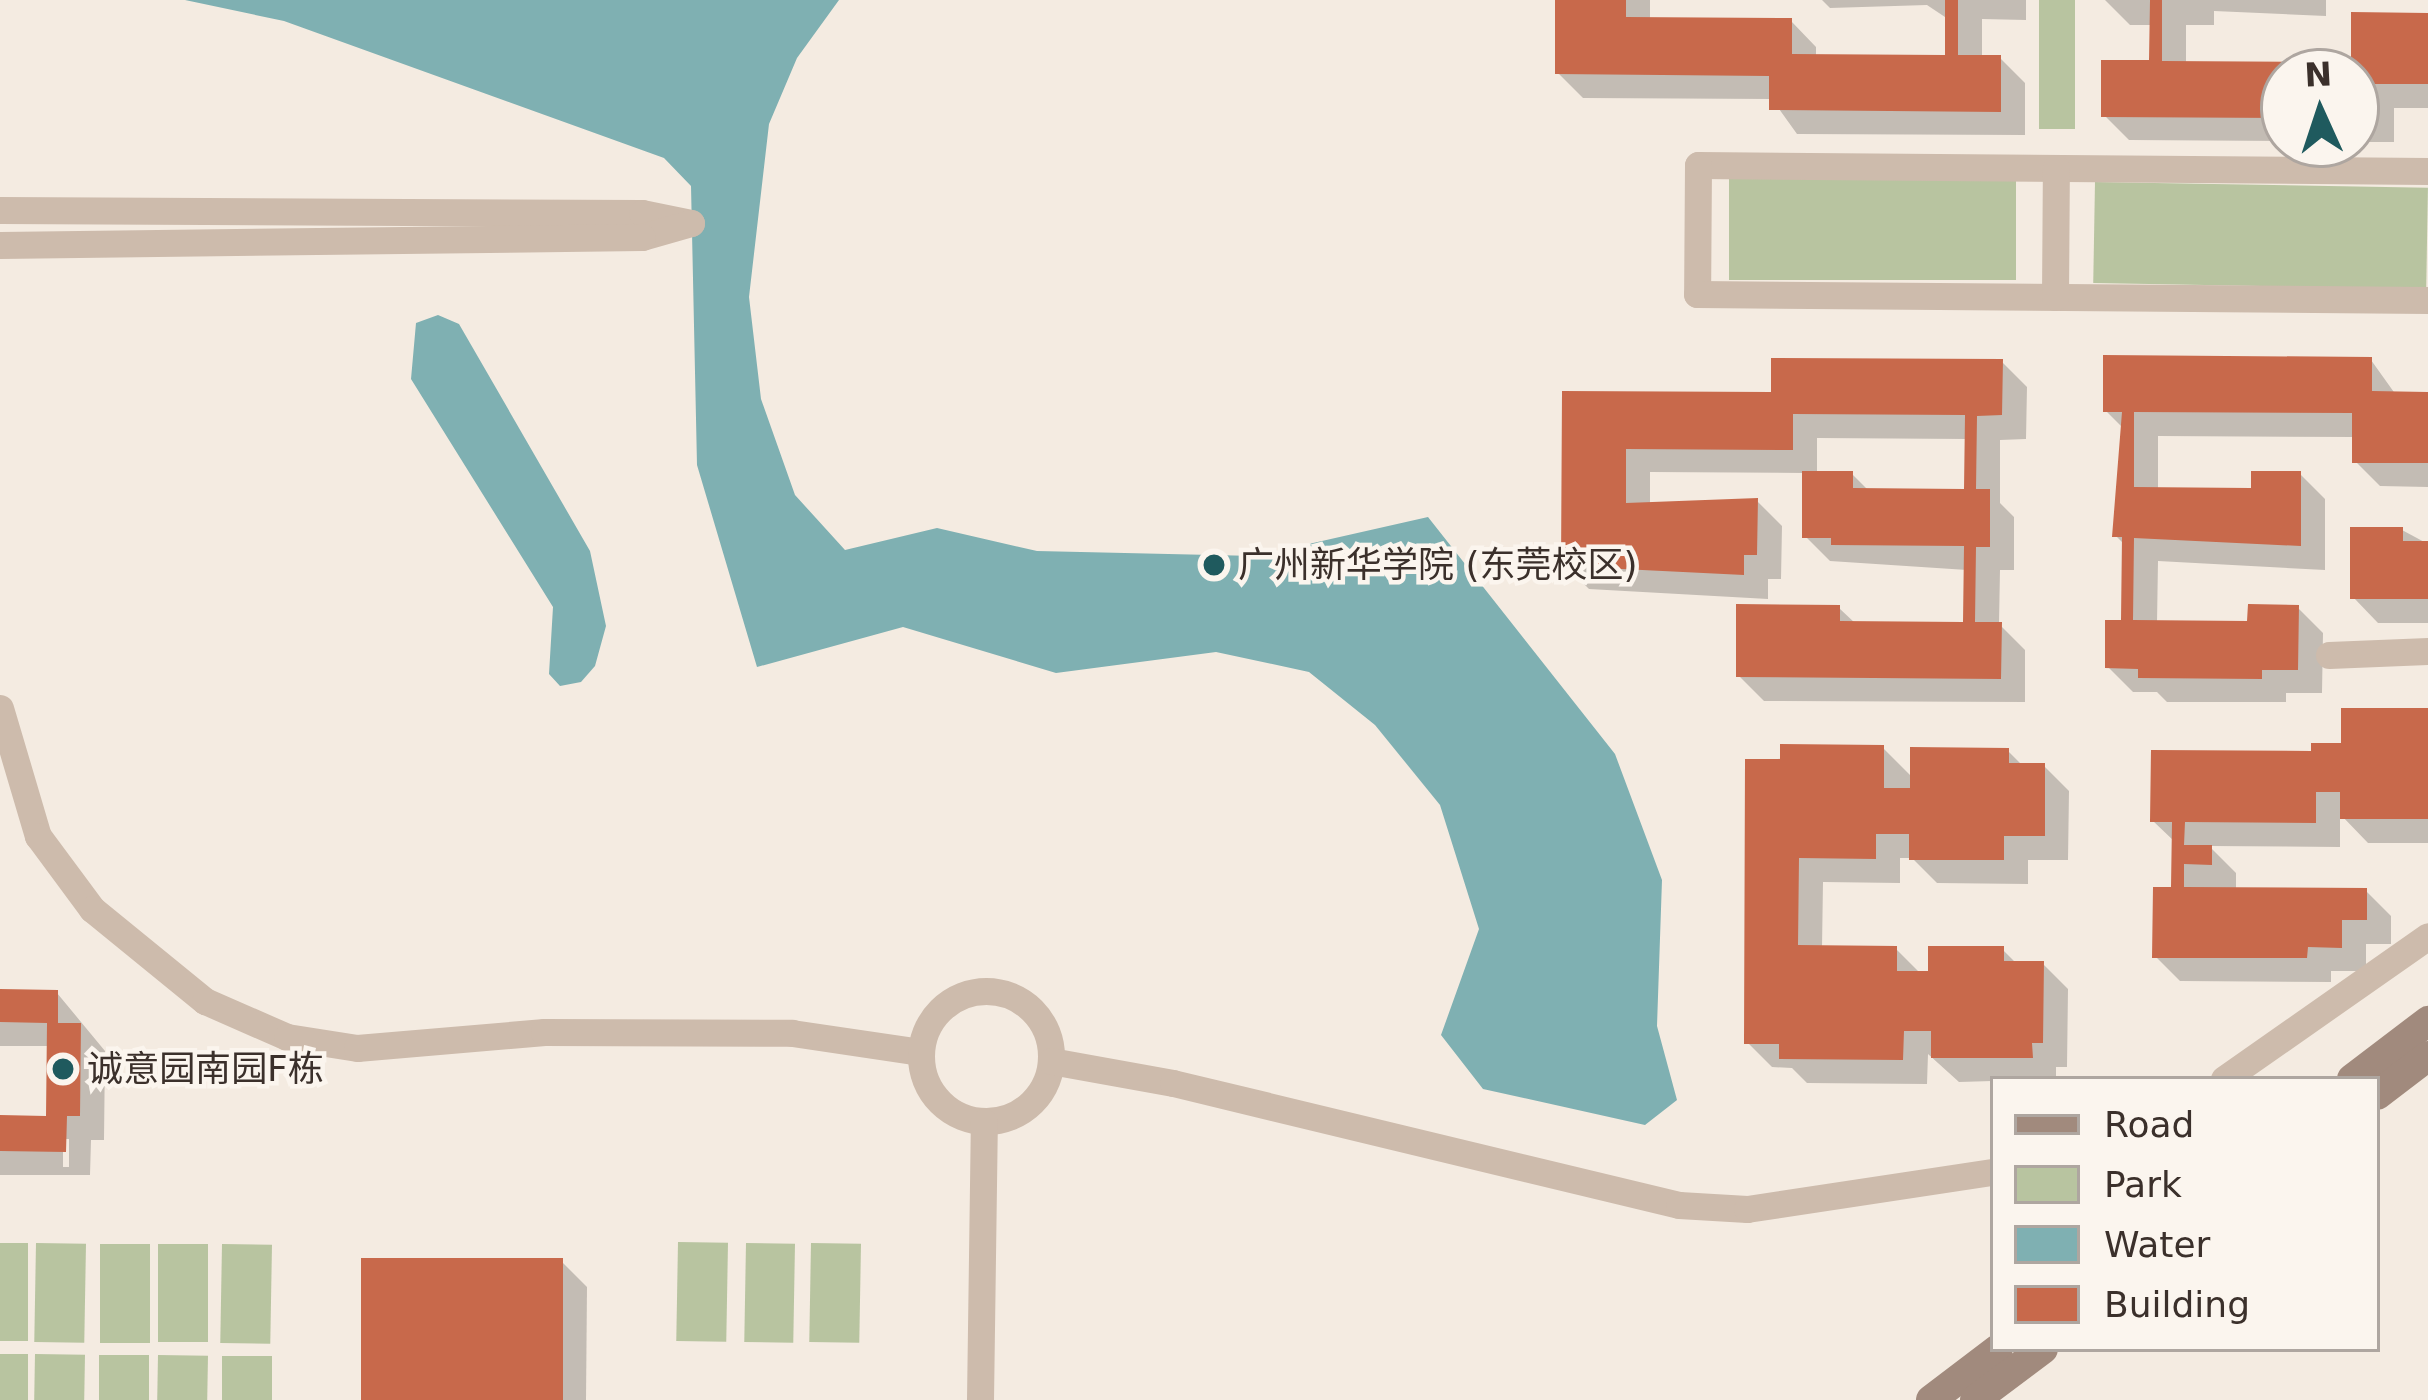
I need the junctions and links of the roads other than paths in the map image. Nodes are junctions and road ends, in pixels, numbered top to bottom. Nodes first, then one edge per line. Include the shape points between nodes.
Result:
1 (2056, 168) junction
2 (2428, 171) edge
3 (0, 210) edge
4 (0, 245) edge
5 (2055, 297) junction
6 (2428, 300) edge
7 (2428, 651) edge
8 (2329, 655) dead end
9 (0, 708) edge
10 (2428, 936) edge
11 (2428, 1021) edge
12 (920, 1052) junction
13 (2428, 1056) edge
14 (1052, 1061) junction
15 (2228, 1076) edge
16 (2356, 1076) edge
17 (2380, 1093) edge
18 (984, 1122) junction
19 (1990, 1172) edge
20 (1994, 1352) edge
21 (2038, 1352) edge
22 (980, 1400) edge
23 (1931, 1400) edge
24 (1976, 1400) edge

1 - 2 street
1 - 5 street
1 - 5 street via 1698,165 1696,293
3 - 4 street via 642,213 691,223 642,237
5 - 6 street
7 - 8 street
9 - 12 street via 38,836 92,909 205,1001 287,1037 357,1048 544,1032 792,1033
10 - 15 street
11 - 16 street
12 - 14 street via 929,1023 950,1002 994,992 1032,1010
12 - 18 street via 925,1082 943,1106
13 - 17 street
14 - 18 street via 1035,1100
14 - 19 street via 1679,1205 1747,1209
18 - 22 street
20 - 23 street
21 - 24 street

